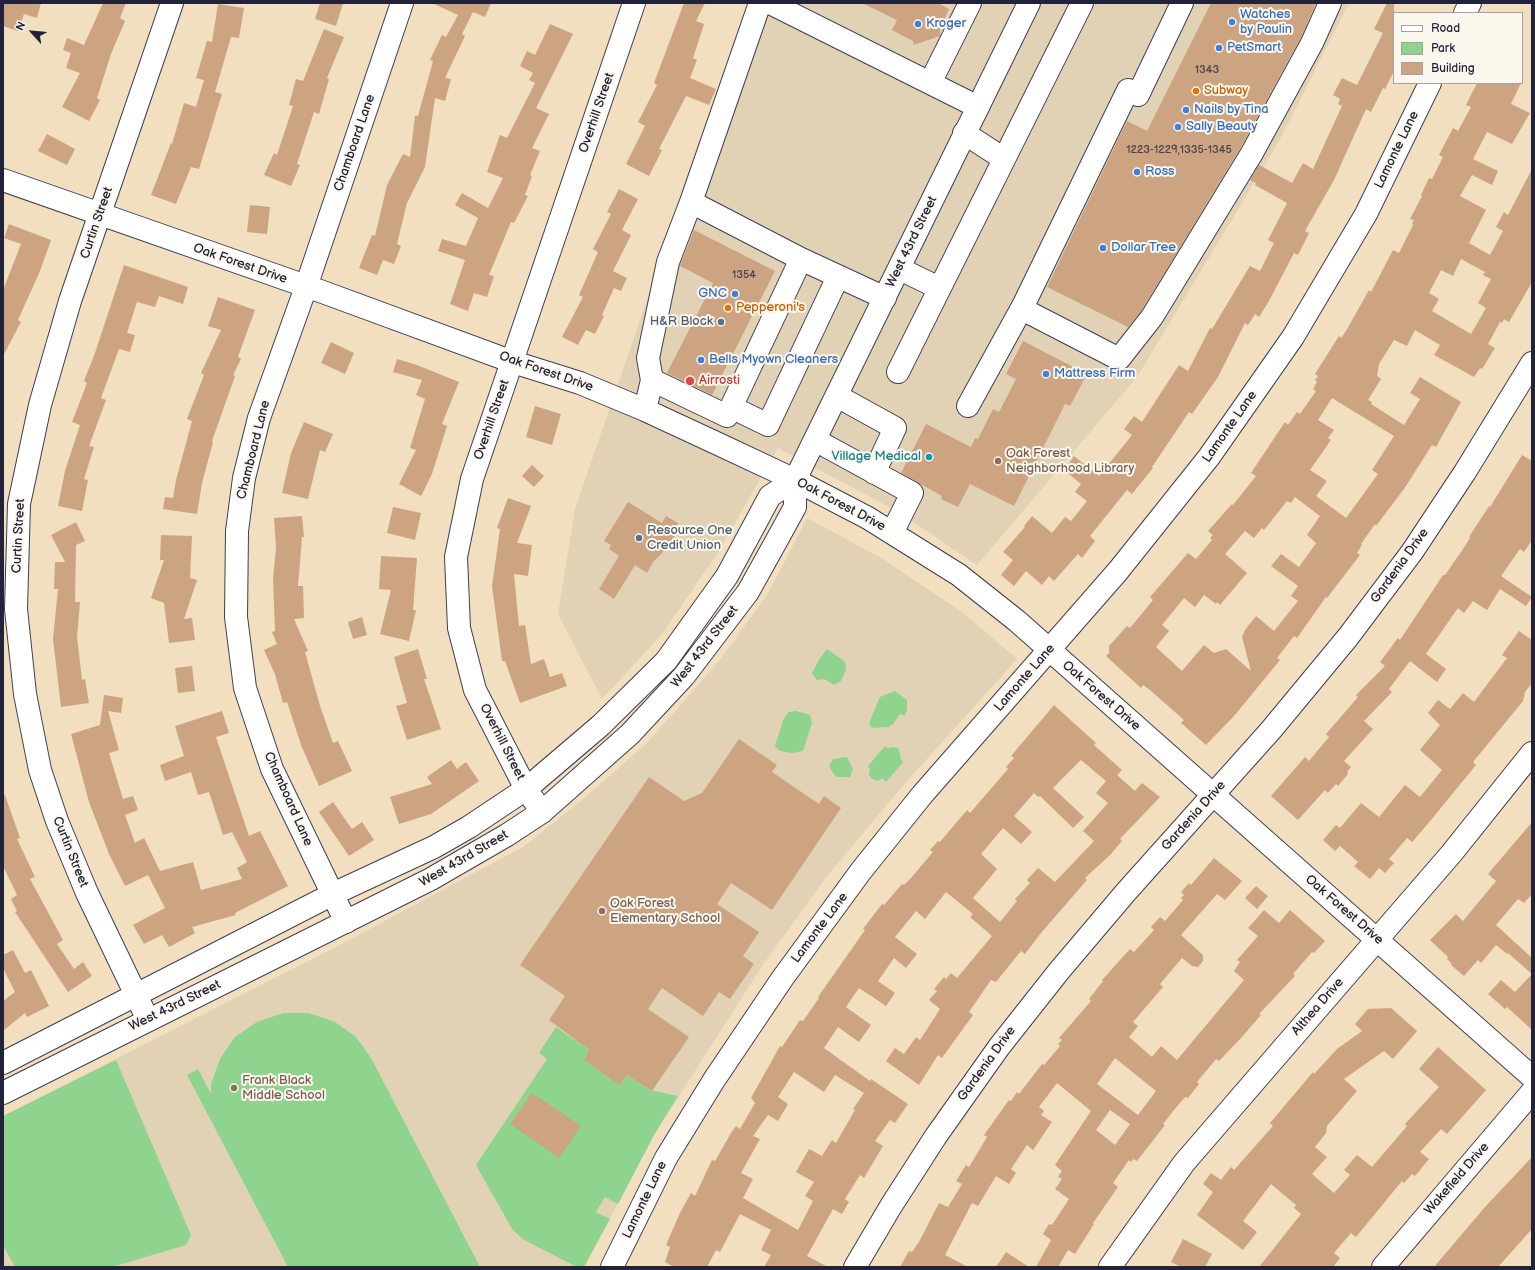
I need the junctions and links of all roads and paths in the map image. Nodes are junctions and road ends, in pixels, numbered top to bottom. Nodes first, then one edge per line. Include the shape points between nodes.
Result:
1 (172, 3) edge
2 (402, 3) edge
3 (634, 3) edge
4 (760, 3) edge
5 (770, 3) edge
6 (970, 3) edge
7 (1029, 3) edge
8 (1082, 3) edge
9 (1182, 3) edge
10 (1330, 3) edge
11 (1470, 3) edge
12 (1466, 12) edge
13 (930, 83) junction
14 (1430, 84) edge
15 (978, 106) junction
16 (964, 133) junction
17 (1004, 159) junction
18 (3, 180) edge
19 (691, 202) junction
20 (100, 215) junction
21 (801, 259) junction
22 (900, 269) junction
23 (835, 275) junction
24 (306, 286) junction
25 (939, 288) junction
26 (885, 298) junction
27 (1022, 308) junction
28 (513, 362) junction
29 (1532, 363) edge
30 (898, 372) dead end
31 (652, 380) junction
32 (837, 396) junction
33 (968, 406) dead end
34 (645, 410) junction
35 (729, 411) junction
36 (815, 440) junction
37 (714, 442) junction
38 (874, 473) junction
39 (795, 480) junction
40 (892, 533) junction
41 (1049, 650) junction
42 (1532, 753) edge
43 (526, 789) junction
44 (1214, 794) junction
45 (542, 812) junction
46 (333, 894) junction
47 (346, 922) junction
48 (1378, 939) junction
49 (136, 996) junction
50 (148, 1020) junction
51 (3, 1063) edge
52 (1532, 1077) edge
53 (1532, 1092) edge
54 (3, 1093) edge
55 (612, 1267) edge
56 (855, 1267) edge
57 (1110, 1267) edge
58 (1383, 1267) edge

1 - 20 street, Curtin Street
2 - 24 street, Chamboard Lane
3 - 28 street, Overhill Street
4 - 19 street
5 - 13 street
6 - 13 street
7 - 15 street, West 43rd Street
8 - 17 street
9 - 27 street via 1138,95 1128,90
10 - 27 street via 1312,43 1252,153 1152,317 1119,359
11 - 12 street
13 - 15 street
14 - 41 street, Lamonte Lane via 1366,214 1293,337 1209,457 1118,571
15 - 16 street, West 43rd Street
16 - 17 street
16 - 22 street, West 43rd Street
17 - 25 street
18 - 20 street, Oak Forest Drive
19 - 21 street
19 - 31 street via 668,262 648,358
20 - 24 street, Oak Forest Drive
20 - 49 street, Curtin Street via 70,301 42,398 20,497 16,609 25,694 40,770 57,821 87,893
21 - 23 street
21 - 35 street
22 - 25 street
22 - 26 street, West 43rd Street
23 - 26 street
23 - 35 street via 836,281 768,425
24 - 28 street, Oak Forest Drive
24 - 46 street, Chamboard Lane via 259,418 244,478 237,531 236,617 245,688 272,769
25 - 30 street
26 - 32 street, West 43rd Street
27 - 33 street
28 - 34 street, Oak Forest Drive via 580,383
28 - 43 street, Overhill Street via 472,479 456,557 459,628 475,690
29 - 44 street, Gardenia Drive via 1466,472 1412,552 1348,637
31 - 34 street
31 - 35 street
32 - 36 street, West 43rd Street
32 - 38 street via 895,428
34 - 37 street, Oak Forest Drive
35 - 37 street
36 - 38 street
36 - 39 street, West 43rd Street
37 - 39 street, Oak Forest Drive
38 - 40 street via 912,493
39 - 40 street, Oak Forest Drive
39 - 43 street, West 43rd Street via 770,496 726,576 666,661 601,725
39 - 45 street, West 43rd Street via 794,508 748,592 684,676 630,734
40 - 41 street, Oak Forest Drive via 959,575 1018,621
41 - 44 street, Oak Forest Drive
41 - 55 street, Lamonte Lane via 922,795 782,979 714,1080 666,1158
42 - 48 street, Althea Drive via 1451,854
43 - 45 street, Overhill Street
43 - 46 street, West 43rd Street via 434,847
44 - 48 street, Oak Forest Drive
44 - 56 street, Gardenia Drive via 1107,915 999,1046 890,1206
45 - 47 street, West 43rd Street via 431,879
46 - 47 street, Chamboard Lane
46 - 49 street, West 43rd Street
47 - 50 street, West 43rd Street
48 - 52 street, Oak Forest Drive
48 - 57 street, Althea Drive via 1184,1163
49 - 50 street, Curtin Street
49 - 51 street, West 43rd Street
50 - 54 street, West 43rd Street
53 - 58 street, Wakefield Drive

